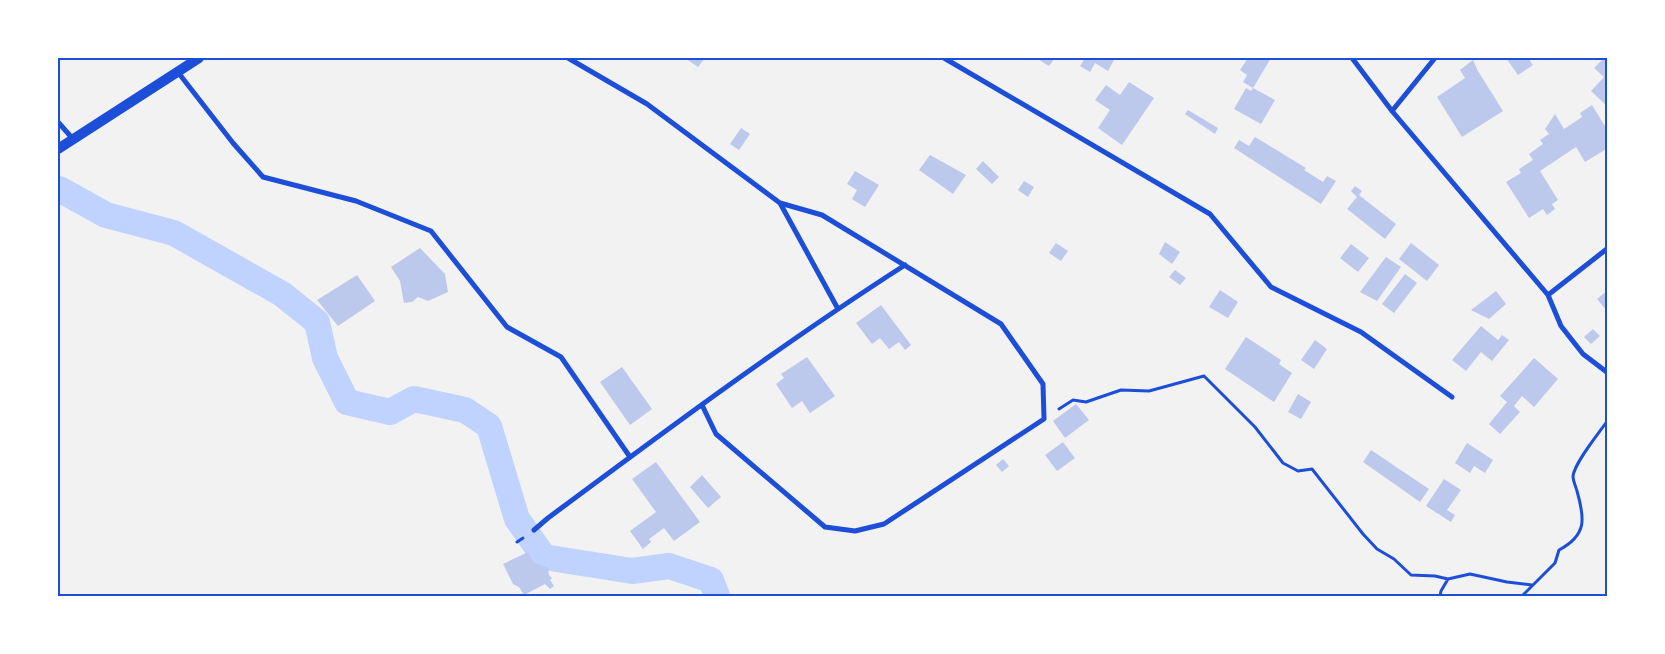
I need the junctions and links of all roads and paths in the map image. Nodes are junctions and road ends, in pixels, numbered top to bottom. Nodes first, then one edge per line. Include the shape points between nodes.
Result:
1 (199, 58) edge
2 (568, 58) edge
3 (944, 58) edge
4 (1352, 58) edge
5 (1435, 58) edge
6 (178, 71) junction
7 (1392, 111) junction
8 (58, 122) edge
9 (73, 138) junction
10 (58, 149) edge
11 (780, 203) junction
12 (1608, 248) edge
13 (905, 265) junction
14 (1548, 295) junction
15 (838, 309) junction
16 (1608, 373) edge
17 (1452, 397) dead end
18 (702, 406) junction
19 (1044, 419) junction
20 (1608, 420) edge
21 (630, 457) junction
22 (534, 530) dead end
23 (522, 538) dead end
24 (517, 542) dead end
25 (1448, 579) junction
26 (1532, 585) junction
27 (1440, 596) edge
28 (1522, 596) edge

1 - 6 main road
2 - 11 street via 646,104
3 - 17 street via 1210,214 1272,287 1361,332
4 - 7 street
5 - 7 street
6 - 9 main road
6 - 21 street via 232,143 263,177 356,201 431,231 507,328 561,357
7 - 14 street
8 - 9 street
9 - 10 main road
11 - 13 street via 822,215
11 - 15 street
12 - 14 street
13 - 15 street
13 - 19 street via 1000,324 1043,384
14 - 16 street via 1561,326 1582,354
15 - 18 street
18 - 19 street via 716,434 825,527 855,531 884,524
18 - 21 street
19 - 25 path via 1072,400 1086,402 1121,390 1149,391 1204,376 1255,426 1283,463 1298,471 1312,469 1377,549 1411,575
20 - 26 path via 1583,455 1573,477 1582,512 1582,526 1572,544 1559,550 1554,563
21 - 22 street
23 - 24 path
25 - 26 path via 1470,574
25 - 27 path
26 - 28 path

